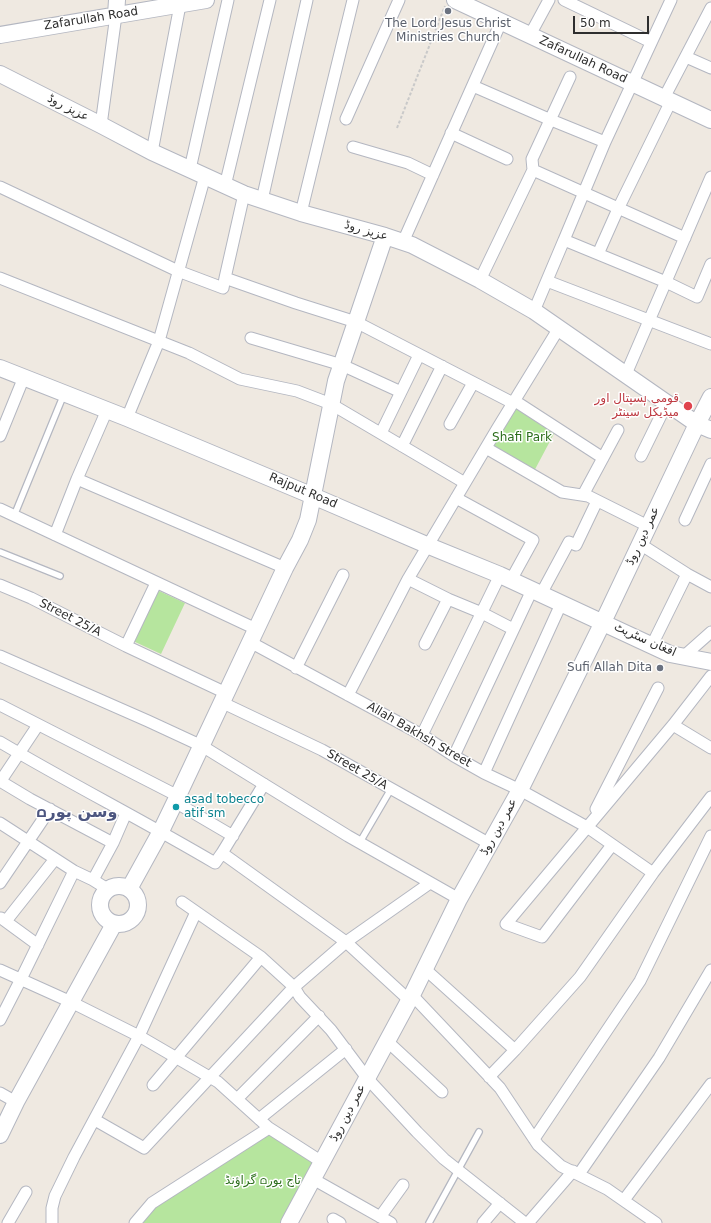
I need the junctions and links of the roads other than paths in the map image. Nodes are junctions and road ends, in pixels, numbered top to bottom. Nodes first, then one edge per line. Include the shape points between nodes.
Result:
1 (206, 0) edge
2 (228, 0) edge
3 (270, 0) edge
4 (308, 0) edge
5 (353, 0) edge
6 (399, 0) edge
7 (455, 0) edge
8 (549, 0) edge
9 (564, 0) edge
10 (669, 0) edge
11 (180, 5) junction
12 (116, 8) edge
13 (711, 8) edge
14 (501, 22) junction
15 (707, 27) edge
16 (530, 35) junction
17 (0, 36) edge
18 (651, 42) junction
19 (686, 57) junction
20 (711, 68) edge
21 (0, 74) edge
22 (570, 76) dead end
23 (632, 83) junction
24 (473, 86) junction
25 (667, 100) junction
26 (346, 119) dead end
27 (550, 120) junction
28 (711, 120) edge
29 (101, 125) junction
30 (451, 133) junction
31 (605, 142) junction
32 (353, 147) dead end
33 (152, 152) junction
34 (507, 159) dead end
35 (190, 169) junction
36 (533, 170) junction
37 (433, 175) junction
38 (205, 176) junction
39 (711, 177) edge
40 (226, 186) junction
41 (0, 187) edge
42 (244, 194) junction
43 (584, 194) junction
44 (262, 200) junction
45 (618, 209) junction
46 (301, 213) junction
47 (385, 236) junction
48 (685, 238) junction
49 (564, 240) junction
50 (403, 242) junction
51 (598, 254) junction
52 (711, 264) edge
53 (178, 272) junction
54 (0, 278) edge
55 (225, 278) junction
56 (480, 280) junction
57 (546, 281) junction
58 (666, 282) junction
59 (534, 311) junction
60 (649, 320) junction
61 (356, 322) junction
62 (559, 328) junction
63 (251, 338) dead end
64 (159, 341) junction
65 (711, 344) edge
66 (419, 354) junction
67 (342, 365) junction
68 (442, 366) junction
69 (0, 368) edge
70 (626, 374) junction
71 (24, 377) junction
72 (473, 383) junction
73 (401, 392) junction
74 (64, 394) junction
75 (711, 397) edge
76 (514, 402) junction
77 (667, 403) junction
78 (331, 404) junction
79 (107, 410) junction
80 (127, 418) junction
81 (450, 424) dead end
82 (704, 427) edge
83 (618, 430) dead end
84 (381, 433) junction
85 (0, 436) edge
86 (402, 446) junction
87 (486, 448) junction
88 (641, 456) dead end
89 (603, 458) junction
90 (711, 464) edge
91 (77, 479) junction
92 (465, 483) junction
93 (583, 495) junction
94 (314, 496) junction
95 (456, 498) junction
96 (597, 501) junction
97 (0, 509) edge
98 (14, 516) junction
99 (685, 520) dead end
100 (648, 526) junction
101 (55, 535) junction
102 (640, 544) junction
103 (428, 546) junction
104 (0, 552) edge
105 (285, 568) junction
106 (687, 574) junction
107 (343, 575) dead end
108 (60, 576) dead end
109 (506, 577) junction
110 (408, 579) junction
111 (156, 583) junction
112 (0, 585) edge
113 (711, 587) edge
114 (536, 592) junction
115 (448, 599) junction
116 (561, 604) junction
117 (482, 612) junction
118 (603, 622) junction
119 (513, 629) junction
120 (711, 632) edge
121 (253, 636) junction
122 (425, 644) dead end
123 (652, 645) junction
124 (126, 646) junction
125 (0, 656) edge
126 (684, 656) junction
127 (711, 662) edge
128 (296, 668) junction
129 (711, 676) edge
130 (658, 688) dead end
131 (348, 695) junction
132 (224, 697) junction
133 (0, 705) edge
134 (38, 725) junction
135 (673, 725) junction
136 (422, 735) junction
137 (0, 742) edge
138 (202, 746) junction
139 (711, 748) edge
140 (19, 753) junction
141 (454, 756) junction
142 (484, 773) junction
143 (0, 781) edge
144 (264, 784) junction
145 (391, 789) junction
146 (520, 790) junction
147 (711, 797) edge
148 (176, 799) junction
149 (50, 809) junction
150 (126, 813) junction
151 (0, 823) edge
152 (587, 828) junction
153 (160, 831) junction
154 (233, 836) junction
155 (711, 836) edge
156 (28, 842) junction
157 (113, 842) junction
158 (360, 842) junction
159 (490, 844) junction
160 (612, 845) junction
161 (222, 853) junction
162 (55, 859) junction
163 (74, 871) junction
164 (653, 873) junction
165 (93, 880) junction
166 (0, 883) edge
167 (430, 883) junction
168 (129, 889) junction
169 (109, 890) junction
170 (460, 899) junction
171 (182, 902) dead end
172 (196, 912) junction
173 (3, 919) edge
174 (114, 924) junction
175 (346, 942) junction
176 (38, 945) junction
177 (261, 958) junction
178 (425, 969) junction
179 (0, 970) edge
180 (710, 972) edge
181 (21, 979) junction
182 (294, 987) junction
183 (410, 997) junction
184 (71, 1002) junction
185 (318, 1016) junction
186 (0, 1020) edge
187 (139, 1036) junction
188 (387, 1041) junction
189 (346, 1049) junction
190 (515, 1050) junction
191 (177, 1058) junction
192 (210, 1077) junction
193 (489, 1077) junction
194 (367, 1078) junction
195 (711, 1084) edge
196 (153, 1085) dead end
197 (442, 1092) dead end
198 (0, 1093) edge
199 (237, 1099) junction
200 (16, 1102) junction
201 (259, 1119) junction
202 (95, 1120) junction
203 (268, 1128) junction
204 (479, 1132) dead end
205 (0, 1135) edge
206 (534, 1139) junction
207 (322, 1162) junction
208 (458, 1170) junction
209 (576, 1173) junction
210 (313, 1179) junction
211 (403, 1185) dead end
212 (26, 1192) dead end
213 (624, 1200) junction
214 (500, 1203) junction
215 (380, 1217) junction
216 (8, 1223) edge
217 (52, 1223) edge
218 (134, 1223) edge
219 (289, 1223) edge
220 (391, 1223) edge
221 (429, 1223) edge
222 (483, 1223) edge
223 (527, 1223) edge
224 (656, 1223) edge

1 - 11 street, Zafarullah Road
2 - 35 street
3 - 40 street
4 - 44 street
5 - 46 street
6 - 26 street
7 - 14 street, Zafarullah Road
8 - 16 street
9 - 18 street
10 - 18 street
11 - 12 street, Zafarullah Road
11 - 33 street
12 - 17 street, Zafarullah Road
12 - 29 street
13 - 15 street
14 - 16 street, Zafarullah Road
14 - 24 street
15 - 19 street
16 - 23 street, Zafarullah Road
18 - 23 street
19 - 20 street
19 - 25 street
21 - 29 street, عزیز روڈ
22 - 27 street
23 - 25 street, Zafarullah Road
23 - 31 street
24 - 27 street
24 - 30 street
25 - 28 street, Zafarullah Road
25 - 45 street
27 - 31 street
27 - 36 street via 532,159
29 - 33 street, عزیز روڈ
30 - 34 street
30 - 37 street
31 - 43 street
32 - 37 street via 408,163
33 - 35 street, عزیز روڈ
35 - 38 street, عزیز روڈ
36 - 43 street
36 - 56 street
37 - 50 street
38 - 40 street, عزیز روڈ
38 - 53 street
39 - 48 street
40 - 42 street, عزیز روڈ
41 - 53 street
42 - 44 street, عزیز روڈ
42 - 55 street
43 - 45 street
43 - 49 street
44 - 46 street, عزیز روڈ
45 - 48 street
45 - 51 street
46 - 47 street, عزیز روڈ
47 - 50 street, عزیز روڈ
47 - 61 street
48 - 58 street
49 - 51 street
49 - 57 street
50 - 56 street, عزیز روڈ
51 - 58 street
52 - 58 street via 697,297
53 - 55 street via 223,288
53 - 64 street
54 - 64 street
55 - 61 street
56 - 59 street, عزیز روڈ
57 - 59 street
57 - 60 street
58 - 60 street
59 - 62 street, عزیز روڈ
60 - 65 street
60 - 70 street
61 - 66 street
61 - 67 street
62 - 70 street, عزیز روڈ
62 - 76 street
63 - 67 street
64 - 78 street via 240,379 297,391
64 - 80 street
66 - 68 street
66 - 73 street
67 - 73 street
67 - 78 street
68 - 72 street
68 - 86 street
69 - 71 street, Rajput Road
70 - 77 street, عزیز روڈ
71 - 74 street, Rajput Road
71 - 85 street
72 - 76 street
72 - 81 street
73 - 84 street
74 - 79 street, Rajput Road
74 - 98 lane
75 - 82 street, عمر دین روڈ
76 - 87 street
76 - 89 street
77 - 82 street, عزیز روڈ
77 - 88 street
78 - 84 street
78 - 94 street
79 - 80 street, Rajput Road
79 - 91 street
80 - 94 street, Rajput Road
82 - 100 street, عمر دین روڈ
83 - 89 street
84 - 86 street
86 - 92 street
87 - 92 street
87 - 93 street via 562,492
89 - 93 street
90 - 99 street
91 - 101 street
91 - 105 street
92 - 95 street
93 - 96 street
94 - 103 street, Rajput Road
94 - 105 street via 300,540
95 - 103 street
95 - 109 street via 533,540
96 - 100 street
96 - 114 street via 576,545 569,542
97 - 98 street, Allah Bakhsh Street
98 - 101 street, Allah Bakhsh Street
100 - 102 street, عمر دین روڈ
101 - 111 street, Allah Bakhsh Street
102 - 106 street
102 - 118 street, عمر دین روڈ
103 - 109 street, Rajput Road
103 - 110 street
104 - 108 lane
105 - 121 street
106 - 113 street
106 - 123 street
107 - 128 street
109 - 114 street, Rajput Road
109 - 117 street
110 - 115 street
110 - 131 street
111 - 121 street, Allah Bakhsh Street
111 - 124 street
112 - 124 street, Street 25/A
114 - 116 street, Rajput Road
114 - 119 street
115 - 117 street
115 - 122 street
116 - 118 street, Rajput Road
116 - 142 street
117 - 119 street
117 - 136 street
118 - 123 street, افغان سٹریٹ
118 - 146 street, عمر دین روڈ
119 - 141 street
120 - 126 street
121 - 128 street, Allah Bakhsh Street
121 - 132 street
123 - 126 street, افغان سٹریٹ via 670,654
124 - 132 street, Street 25/A
125 - 138 street
126 - 127 street, افغان سٹریٹ
128 - 131 street, Allah Bakhsh Street
129 - 135 street
130 - 152 street
131 - 136 street, Allah Bakhsh Street
132 - 138 street
132 - 145 street, Street 25/A
133 - 134 street
134 - 140 street
134 - 148 street
135 - 139 street
135 - 152 street
136 - 141 street, Allah Bakhsh Street
137 - 140 street
138 - 144 street
138 - 148 street
140 - 143 street
140 - 150 street
141 - 142 street, Allah Bakhsh Street
142 - 146 street, Allah Bakhsh Street
143 - 149 street
144 - 154 street
144 - 158 street
145 - 158 lane
145 - 159 street, Street 25/A
146 - 152 street, Allah Bakhsh Street
146 - 159 street, عمر دین روڈ
147 - 164 street
148 - 153 street
148 - 154 street
149 - 156 street
149 - 157 street
150 - 153 street
150 - 157 street
151 - 156 street
152 - 160 street, Allah Bakhsh Street
152 - 160 street via 506,924 542,937
153 - 161 street via 215,863
153 - 168 street
154 - 161 street
155 - 206 street via 640,981
156 - 162 street
156 - 166 street
157 - 165 street
158 - 167 street
159 - 170 street, عمر دین روڈ
160 - 164 street, Allah Bakhsh Street
161 - 175 street
162 - 163 street
162 - 173 street
163 - 165 street
163 - 176 street
164 - 190 street via 580,977
165 - 169 street
167 - 170 street
167 - 175 street
168 - 169 street via 119,886
168 - 174 street via 138,901 136,915 128,922
169 - 174 street via 102,897 101,911 106,919
170 - 178 street, عمر دین روڈ
171 - 172 street
172 - 177 street
172 - 187 street
173 - 176 street
174 - 184 street
175 - 182 street
175 - 183 street
176 - 181 street
177 - 182 street
177 - 191 street
178 - 183 street, عمر دین روڈ
178 - 190 street
179 - 181 street
180 - 209 street via 659,1058
181 - 184 street
181 - 186 street
182 - 185 street
182 - 192 street
183 - 188 street, عمر دین روڈ
183 - 193 street
184 - 187 street
184 - 200 street
185 - 189 street
185 - 199 street
187 - 191 street
187 - 202 street
188 - 194 street, عمر دین روڈ
188 - 197 street
189 - 194 street
189 - 201 street
190 - 193 street
191 - 192 street
191 - 196 street
192 - 199 street
192 - 202 street via 144,1148
193 - 206 street via 500,1088
194 - 207 street, عمر دین روڈ
194 - 208 street via 417,1132
195 - 213 street
198 - 200 street
199 - 201 street
200 - 205 street
201 - 203 street
202 - 217 street via 55,1196
203 - 207 street
203 - 218 street via 152,1203
204 - 208 lane
206 - 209 street via 561,1166
207 - 210 street, عمر دین روڈ
208 - 214 street
208 - 221 lane
209 - 213 street
209 - 223 street
210 - 215 street
210 - 219 street, عمر دین روڈ
211 - 215 street
212 - 216 street
213 - 224 street
214 - 222 street
214 - 223 street
215 - 220 street

